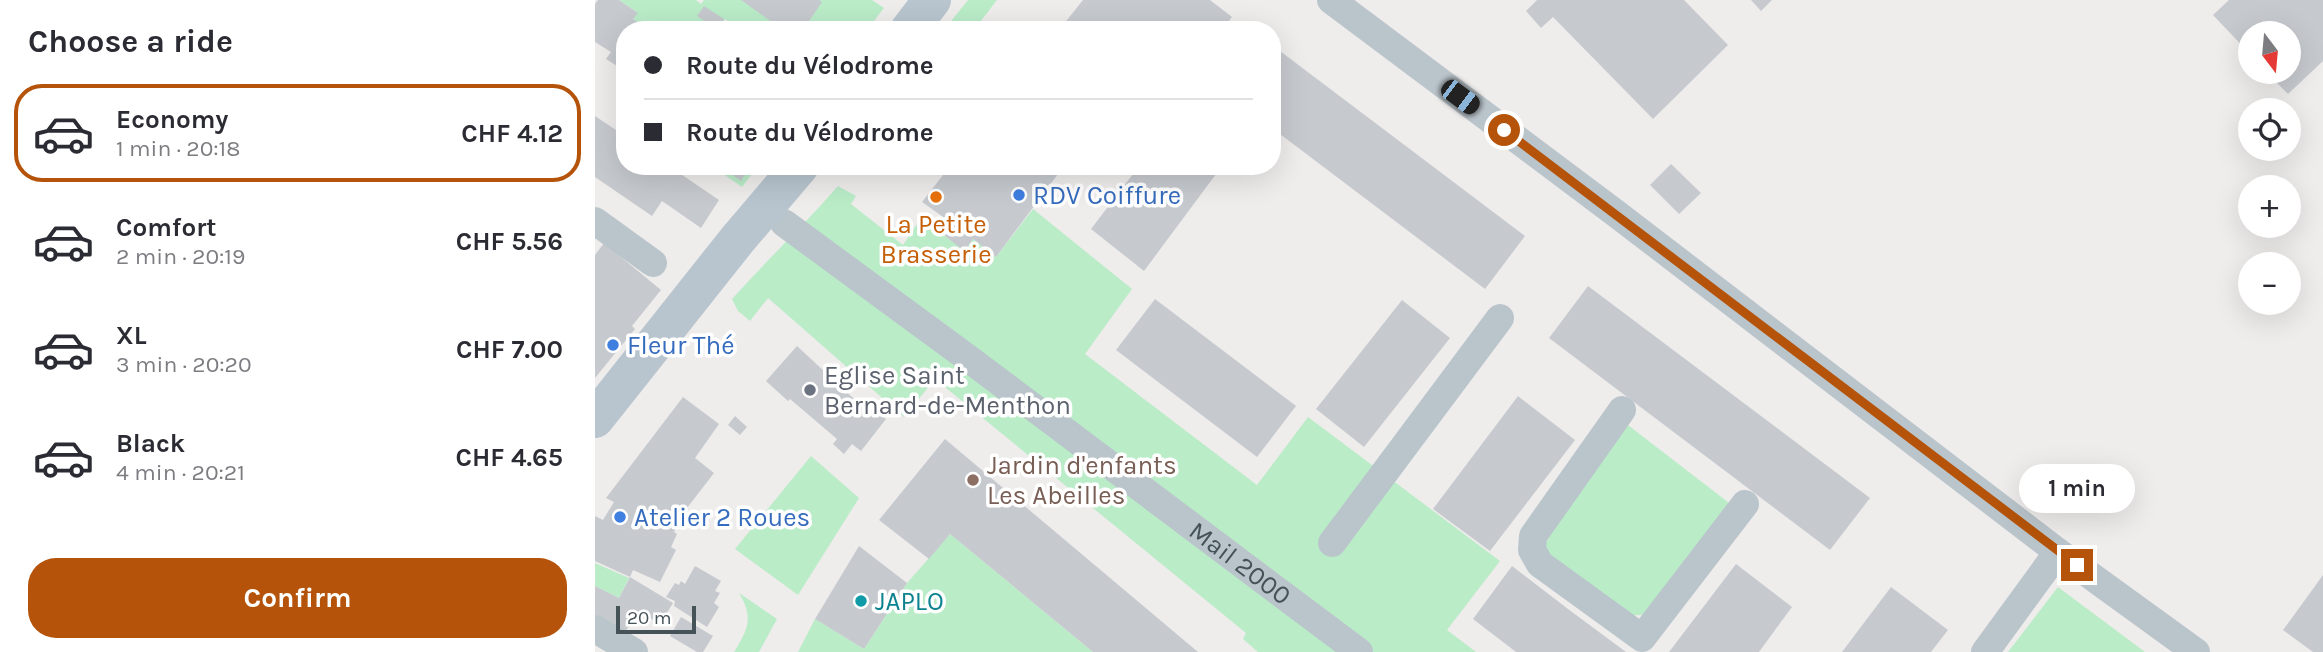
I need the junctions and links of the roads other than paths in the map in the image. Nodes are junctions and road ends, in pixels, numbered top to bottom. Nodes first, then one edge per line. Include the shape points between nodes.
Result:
1 (932, 0) edge
2 (1331, 0) edge
3 (916, 21) edge
4 (792, 175) edge
5 (595, 221) edge
6 (784, 223) dead end
7 (653, 263) dead end
8 (1500, 318) dead end
9 (1622, 410) dead end
10 (595, 419) edge
11 (1745, 504) dead end
12 (1332, 543) dead end
13 (2058, 552) junction
14 (595, 629) edge
15 (634, 652) edge
16 (1359, 652) edge
17 (1985, 652) edge
18 (2196, 652) edge

1 - 3 main road
2 - 13 street
4 - 10 main road
5 - 7 street
6 - 16 street, Mail 2000
8 - 12 street
9 - 11 street via 1532,536 1532,550 1540,564 1641,638
13 - 17 street
13 - 18 street
14 - 15 street

